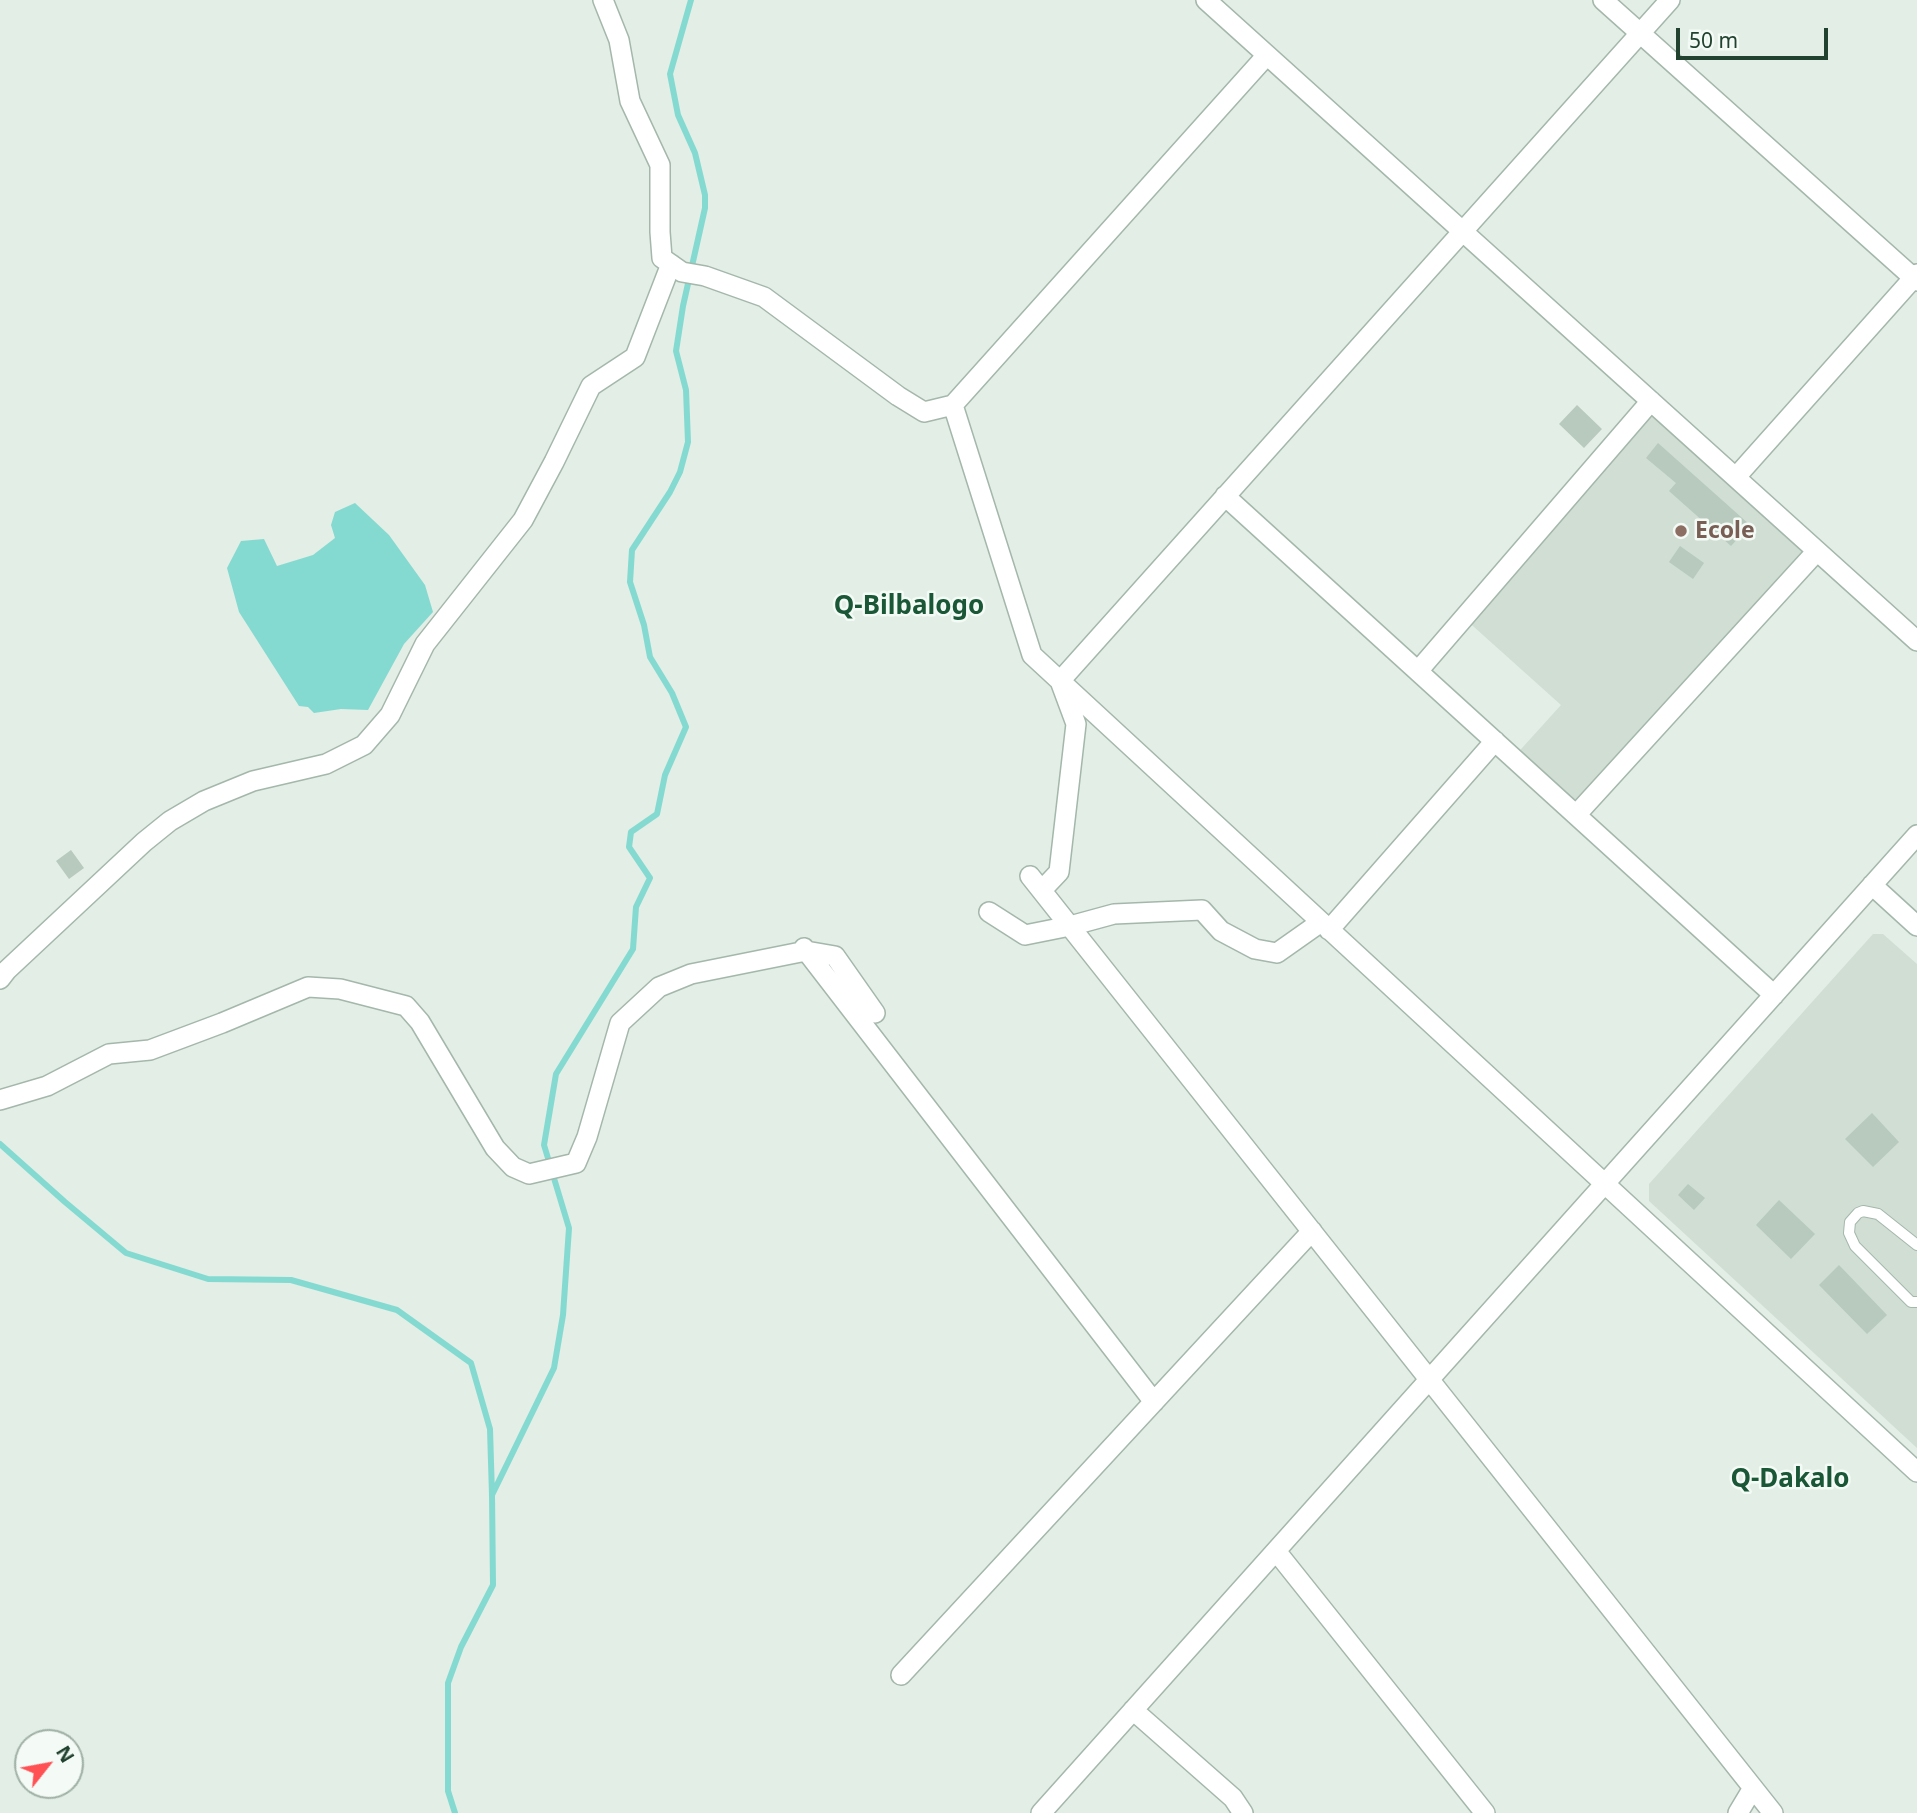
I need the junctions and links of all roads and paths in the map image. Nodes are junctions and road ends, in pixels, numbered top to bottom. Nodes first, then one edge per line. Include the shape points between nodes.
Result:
1 (603, 0) edge
2 (1206, 0) edge
3 (1603, 0) edge
4 (1670, 0) edge
5 (1640, 33) junction
6 (1267, 55) junction
7 (1463, 231) junction
8 (676, 268) junction
9 (1916, 278) edge
10 (1651, 401) junction
11 (953, 405) junction
12 (1736, 477) junction
13 (1225, 496) junction
14 (1817, 551) junction
15 (1917, 641) edge
16 (1418, 671) junction
17 (1060, 681) junction
18 (1494, 741) junction
19 (1576, 815) junction
20 (1917, 835) edge
21 (1872, 885) junction
22 (989, 912) dead end
23 (1070, 926) junction
24 (1325, 926) junction
25 (1917, 926) edge
26 (803, 947) junction
27 (0, 979) edge
28 (1774, 995) junction
29 (875, 1013) dead end
30 (0, 1100) edge
31 (1605, 1184) junction
32 (1312, 1231) junction
33 (1917, 1245) edge
34 (1917, 1302) edge
35 (1429, 1380) junction
36 (1154, 1402) junction
37 (1917, 1472) edge
38 (1276, 1551) junction
39 (901, 1675) dead end
40 (1133, 1710) junction
41 (1753, 1788) junction
42 (1041, 1813) edge
43 (1243, 1813) edge
44 (1485, 1813) edge
45 (1738, 1813) edge
46 (1773, 1813) edge

1 - 8 street via 619,40 630,101 660,165 662,258
2 - 6 street
3 - 5 street
4 - 5 street
5 - 7 street
5 - 9 street
6 - 7 street
6 - 11 street
7 - 10 street
7 - 13 street
8 - 11 street via 764,297 924,412
8 - 27 street via 635,358 590,386 523,520 425,644 390,715 364,745 326,764 253,781 170,821
9 - 12 street
10 - 12 street
10 - 16 street
11 - 17 street via 1032,655
12 - 14 street
13 - 16 street
13 - 17 street
14 - 15 street
14 - 19 street
16 - 18 street
17 - 23 street via 1076,724 1059,872 1036,883
17 - 24 street
18 - 19 street
18 - 24 street
19 - 28 street
20 - 21 street
21 - 25 street
21 - 28 street
22 - 23 street via 1026,934
23 - 24 street via 1114,914 1202,910 1221,931 1255,949 1277,953
23 - 32 street
24 - 31 street
26 - 29 street via 835,956
26 - 30 street via 659,986 620,1023 576,1163 552,1170 529,1174 513,1167 495,1148 406,1006 340,989 308,987 150,1050 109,1054 47,1086
26 - 36 street
28 - 31 street
31 - 35 street
31 - 37 street
32 - 35 street
32 - 36 street
33 - 34 lane via 1878,1214 1863,1211 1850,1222 1855,1246
35 - 38 street
35 - 41 street
36 - 39 street
38 - 40 street
38 - 44 street
40 - 42 street
40 - 43 street via 1233,1798
41 - 45 street
41 - 46 street

